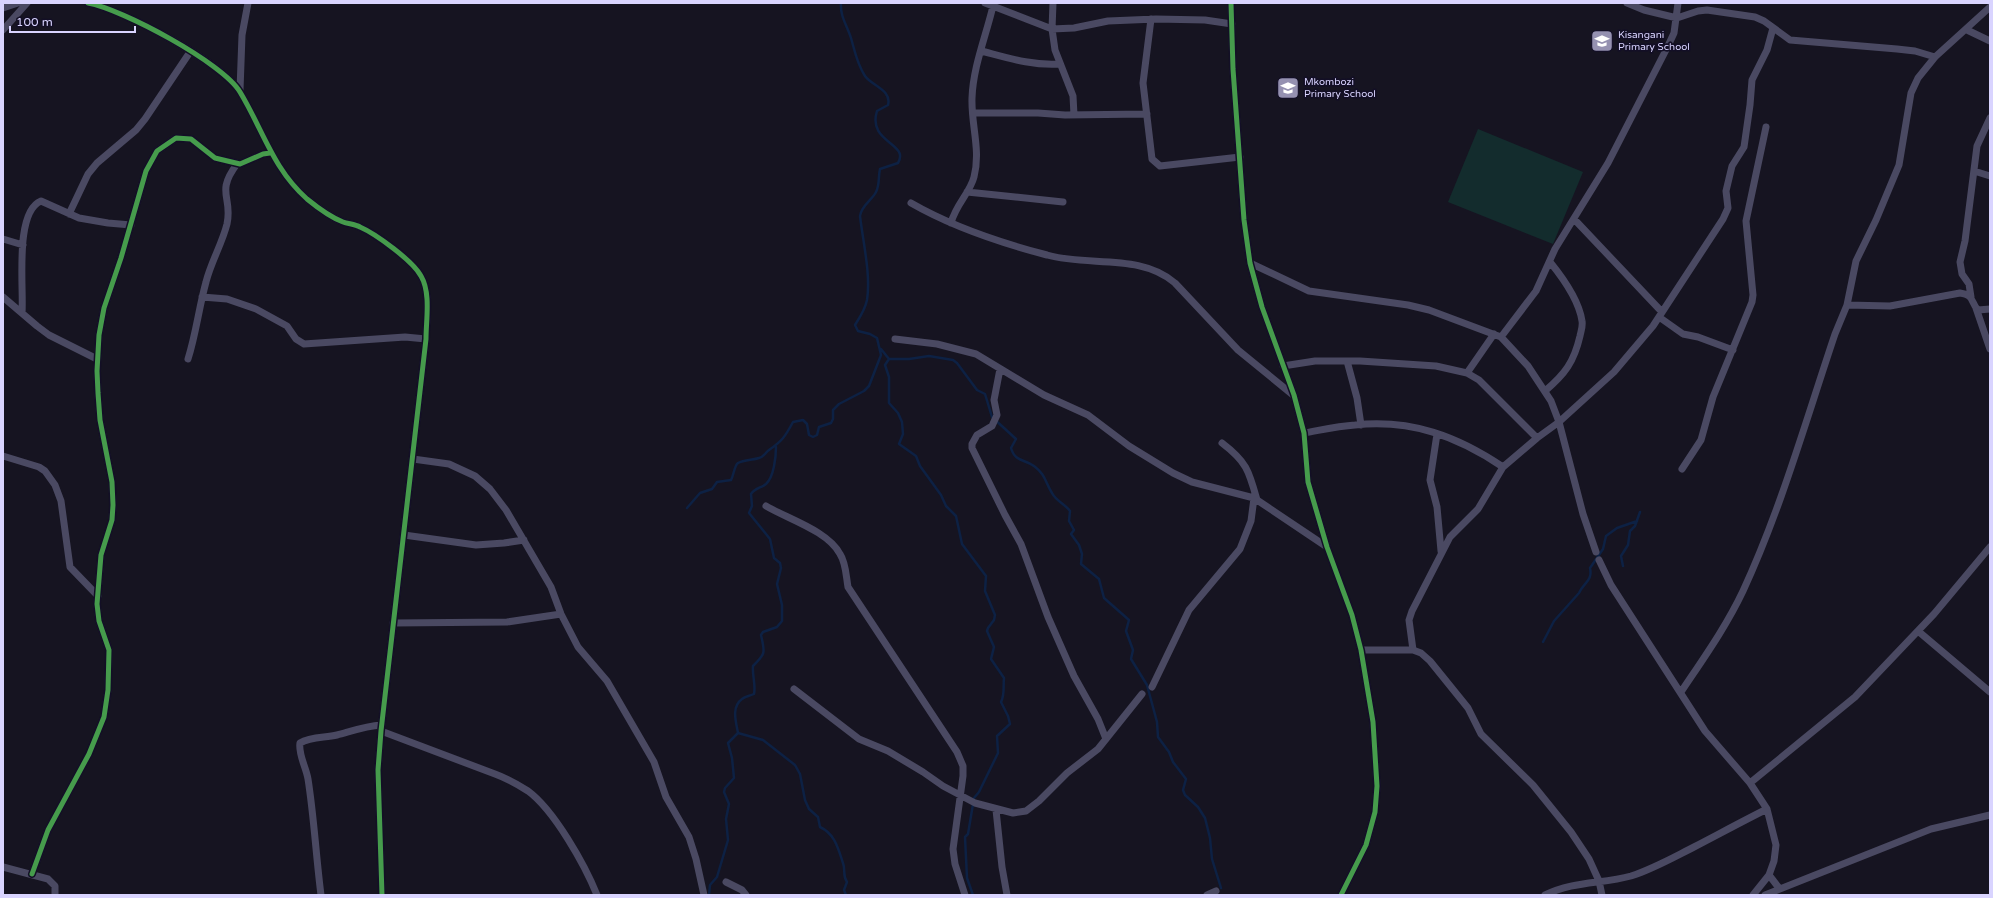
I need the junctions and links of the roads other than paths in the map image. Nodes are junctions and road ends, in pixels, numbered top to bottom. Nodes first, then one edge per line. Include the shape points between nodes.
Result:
1 (18, 3) edge
2 (27, 3) edge
3 (88, 3) edge
4 (248, 3) edge
5 (985, 3) edge
6 (1053, 3) edge
7 (1231, 3) edge
8 (1627, 3) edge
9 (1678, 3) edge
10 (993, 6) junction
11 (1990, 7) edge
12 (3, 8) edge
13 (1677, 18) junction
14 (1151, 20) junction
15 (1232, 24) junction
16 (1773, 28) junction
17 (1052, 29) junction
18 (3, 30) edge
19 (1967, 30) junction
20 (1990, 41) edge
21 (981, 51) junction
22 (190, 52) junction
23 (1935, 56) junction
24 (1060, 64) junction
25 (240, 90) junction
26 (974, 113) junction
27 (1147, 114) junction
28 (1074, 115) junction
29 (1990, 118) edge
30 (1766, 127) dead end
31 (270, 153) junction
32 (1240, 157) junction
33 (237, 164) junction
34 (1974, 171) junction
35 (1990, 176) edge
36 (967, 192) junction
37 (1063, 202) dead end
38 (911, 203) dead end
39 (69, 214) junction
40 (1574, 219) junction
41 (950, 223) junction
42 (131, 225) junction
43 (3, 239) edge
44 (23, 245) junction
45 (1250, 262) junction
46 (1550, 262) junction
47 (3, 297) edge
48 (202, 297) junction
49 (1971, 297) junction
50 (1847, 305) junction
51 (1976, 308) junction
52 (1990, 309) edge
53 (22, 313) junction
54 (1661, 314) junction
55 (1498, 336) junction
56 (426, 339) junction
57 (895, 339) dead end
58 (1990, 349) edge
59 (1733, 350) junction
60 (97, 359) junction
61 (188, 359) dead end
62 (1347, 361) junction
63 (1283, 366) junction
64 (1000, 369) junction
65 (1467, 373) junction
66 (1545, 391) junction
67 (1294, 395) junction
68 (1559, 422) junction
69 (1361, 425) junction
70 (1304, 433) junction
71 (1437, 434) junction
72 (1536, 438) junction
73 (1222, 443) dead end
74 (4, 455) edge
75 (413, 459) junction
76 (1503, 467) junction
77 (1682, 469) dead end
78 (1256, 499) junction
79 (766, 506) dead end
80 (404, 535) junction
81 (524, 540) junction
82 (1327, 547) junction
83 (1990, 547) edge
84 (1442, 551) junction
85 (1596, 552) dead end
86 (1600, 560) dead end
87 (98, 596) junction
88 (562, 614) junction
89 (393, 623) junction
90 (1918, 631) junction
91 (1361, 650) junction
92 (1412, 650) junction
93 (1152, 687) dead end
94 (794, 689) dead end
95 (1681, 692) junction
96 (1990, 692) edge
97 (1142, 694) dead end
98 (381, 728) junction
99 (1106, 739) junction
100 (1750, 783) junction
101 (961, 795) junction
102 (1767, 809) junction
103 (996, 810) junction
104 (1990, 815) edge
105 (3, 867) edge
106 (32, 874) junction
107 (1769, 875) junction
108 (1599, 881) junction
109 (726, 882) dead end
110 (1779, 888) junction
111 (1216, 892) dead end
112 (55, 895) edge
113 (322, 895) edge
114 (382, 895) edge
115 (598, 895) edge
116 (704, 895) edge
117 (746, 895) edge
118 (965, 895) edge
119 (1007, 895) edge
120 (1207, 895) edge
121 (1341, 895) edge
122 (1545, 895) edge
123 (1602, 895) edge
124 (1753, 895) edge
125 (1765, 895) edge

1 - 12 street
2 - 18 street
3 - 22 street via 126,16
4 - 25 street via 242,35
5 - 10 street
6 - 17 street
7 - 15 street
8 - 13 street
9 - 13 street
10 - 17 street
10 - 21 street
11 - 19 street
13 - 16 street via 1698,10 1707,10 1755,17
13 - 40 street via 1668,46 1608,162
14 - 15 street via 1205,20
14 - 17 street via 1108,21 1074,28
14 - 27 street via 1143,83
15 - 32 street
16 - 23 street via 1790,40 1897,49
16 - 54 street via 1767,50 1752,80 1744,147 1736,159 1726,191 1728,208
17 - 24 street
19 - 20 street
19 - 23 street
21 - 24 street via 1022,62
21 - 26 street via 973,85
22 - 25 street via 221,71
22 - 39 street via 136,130 97,163 88,174
23 - 50 street via 1918,78 1911,93 1899,165 1856,261
24 - 28 street via 1073,96
25 - 31 street
26 - 28 street
26 - 36 street via 978,153 974,176
27 - 28 street
27 - 32 street via 1152,159 1160,166
29 - 34 street via 1977,146
30 - 59 street via 1746,220 1753,295
31 - 33 street
31 - 56 street via 285,176 319,209 342,222 360,226 402,255 421,275 426,298
32 - 45 street
33 - 42 street via 215,158 191,139 176,138 157,151 150,162 140,188
33 - 48 street via 226,181 225,196 229,212 227,224
34 - 35 street
34 - 49 street via 1960,262
36 - 37 street
36 - 41 street via 957,205
38 - 41 street
39 - 42 street via 89,220
39 - 44 street via 43,202 36,203 31,209
40 - 46 street
40 - 54 street
41 - 67 street via 1047,256 1132,265 1154,269 1166,275 1238,350
42 - 60 street via 104,308
43 - 44 street
44 - 53 street
45 - 55 street via 1309,291 1408,305 1429,310
45 - 63 street via 1262,307
46 - 55 street via 1536,291
46 - 66 street via 1568,287 1579,311 1582,327 1576,354 1567,370
47 - 53 street
48 - 56 street via 227,299 256,309 287,326 296,339 304,344 404,337
48 - 61 street
49 - 50 street via 1960,293 1890,306
49 - 51 street
50 - 95 street via 1766,538 1723,629
51 - 52 street via 1982,311
51 - 58 street
53 - 60 street via 60,342
54 - 59 street via 1684,334
54 - 68 street via 1614,372
55 - 65 street
55 - 66 street via 1528,366
56 - 75 street
57 - 64 street via 958,348 976,354
59 - 77 street via 1713,397 1701,440
60 - 87 street via 99,410 112,482 113,505 110,531 103,548
62 - 63 street via 1315,361
62 - 65 street via 1436,366
62 - 69 street
63 - 67 street
64 - 78 street via 1044,395 1088,415 1129,446 1192,482
64 - 99 street via 994,400 997,415 992,426 977,436 972,448 1021,544 1048,617
65 - 72 street via 1479,380
66 - 68 street
67 - 70 street
68 - 72 street
68 - 85 street via 1583,514
69 - 70 street
69 - 71 street via 1418,428
70 - 82 street via 1308,482
71 - 76 street via 1463,443
71 - 84 street via 1430,480
72 - 76 street
73 - 78 street via 1242,459 1251,475
74 - 87 street via 42,469 55,485 61,501 70,567
75 - 80 street
75 - 81 street via 449,464 475,476 490,489
76 - 84 street via 1478,509 1450,537
78 - 82 street
78 - 93 street via 1240,549 1189,610
79 - 101 street via 832,542 845,566 848,586 897,664 944,730 960,759 963,776
80 - 81 street via 476,545
80 - 89 street
81 - 88 street via 551,587
82 - 91 street
83 - 90 street
84 - 92 street via 1409,620
86 - 95 street via 1611,585
87 - 106 street via 98,617 109,650 104,717 89,754 48,830
88 - 89 street via 507,622
88 - 116 street via 578,647 607,681 654,762 666,797 689,837
89 - 98 street
90 - 96 street
90 - 100 street via 1855,697
91 - 92 street
91 - 121 street via 1374,732 1377,786 1375,812 1366,845
92 - 108 street via 1421,653 1441,674 1468,708 1482,734 1551,806 1589,859
94 - 101 street via 859,739 888,751 942,786
95 - 100 street via 1705,731
97 - 99 street
98 - 113 street via 368,726 300,743 312,803
98 - 114 street via 378,770
98 - 115 street via 511,780 529,792 565,835
99 - 103 street via 1098,749 1067,773 1046,796 1026,811 1014,813
100 - 102 street
101 - 103 street
101 - 118 street via 953,849 954,864
102 - 107 street via 1776,845
102 - 108 street via 1639,873
103 - 119 street
104 - 110 street via 1931,829
105 - 106 street
106 - 112 street via 52,882 55,886
107 - 110 street
107 - 124 street
108 - 122 street via 1571,885
108 - 123 street
109 - 117 street via 742,890
110 - 125 street
111 - 120 street

